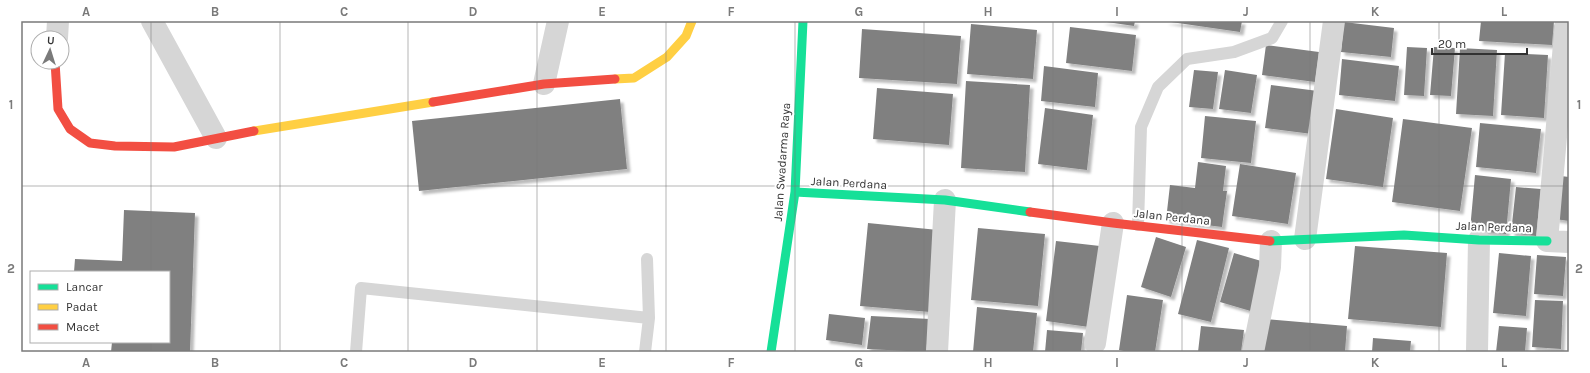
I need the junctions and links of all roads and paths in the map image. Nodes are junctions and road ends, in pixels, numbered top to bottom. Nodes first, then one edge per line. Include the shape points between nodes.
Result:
1 (152, 21) edge
2 (558, 21) edge
3 (692, 21) edge
4 (803, 21) edge
5 (1282, 21) edge
6 (1334, 21) edge
7 (1566, 21) edge
8 (56, 70) edge
9 (544, 84) junction
10 (216, 138) junction
11 (795, 192) junction
12 (945, 200) junction
13 (1113, 224) junction
14 (1138, 225) junction
15 (1305, 239) junction
16 (1479, 240) junction
17 (1271, 241) junction
18 (1547, 241) junction
19 (1569, 242) edge
20 (647, 259) dead end
21 (649, 318) junction
22 (1095, 344) dead end
23 (356, 352) edge
24 (645, 352) edge
25 (771, 352) edge
26 (937, 352) edge
27 (1253, 352) edge
28 (1477, 352) edge

1 - 10 street
2 - 9 street
3 - 9 street via 686,36 666,57 634,78
4 - 11 street, Jalan Swadarma Raya
5 - 14 lane via 1272,38 1234,52 1188,59 1158,87 1141,127
6 - 15 street
7 - 18 street
8 - 10 street via 58,109 70,129 90,143 174,147
9 - 10 street
11 - 12 street, Jalan Perdana
11 - 25 street, Jalan Swadarma Raya
12 - 13 street, Jalan Perdana
12 - 26 street
13 - 14 street, Jalan Perdana
13 - 22 street
14 - 17 street, Jalan Perdana
15 - 16 street, Jalan Perdana via 1404,235
15 - 17 street, Jalan Perdana
16 - 18 street, Jalan Perdana
16 - 28 street
17 - 27 street via 1270,267
18 - 19 street
20 - 21 lane
21 - 23 lane via 361,288
21 - 24 lane

